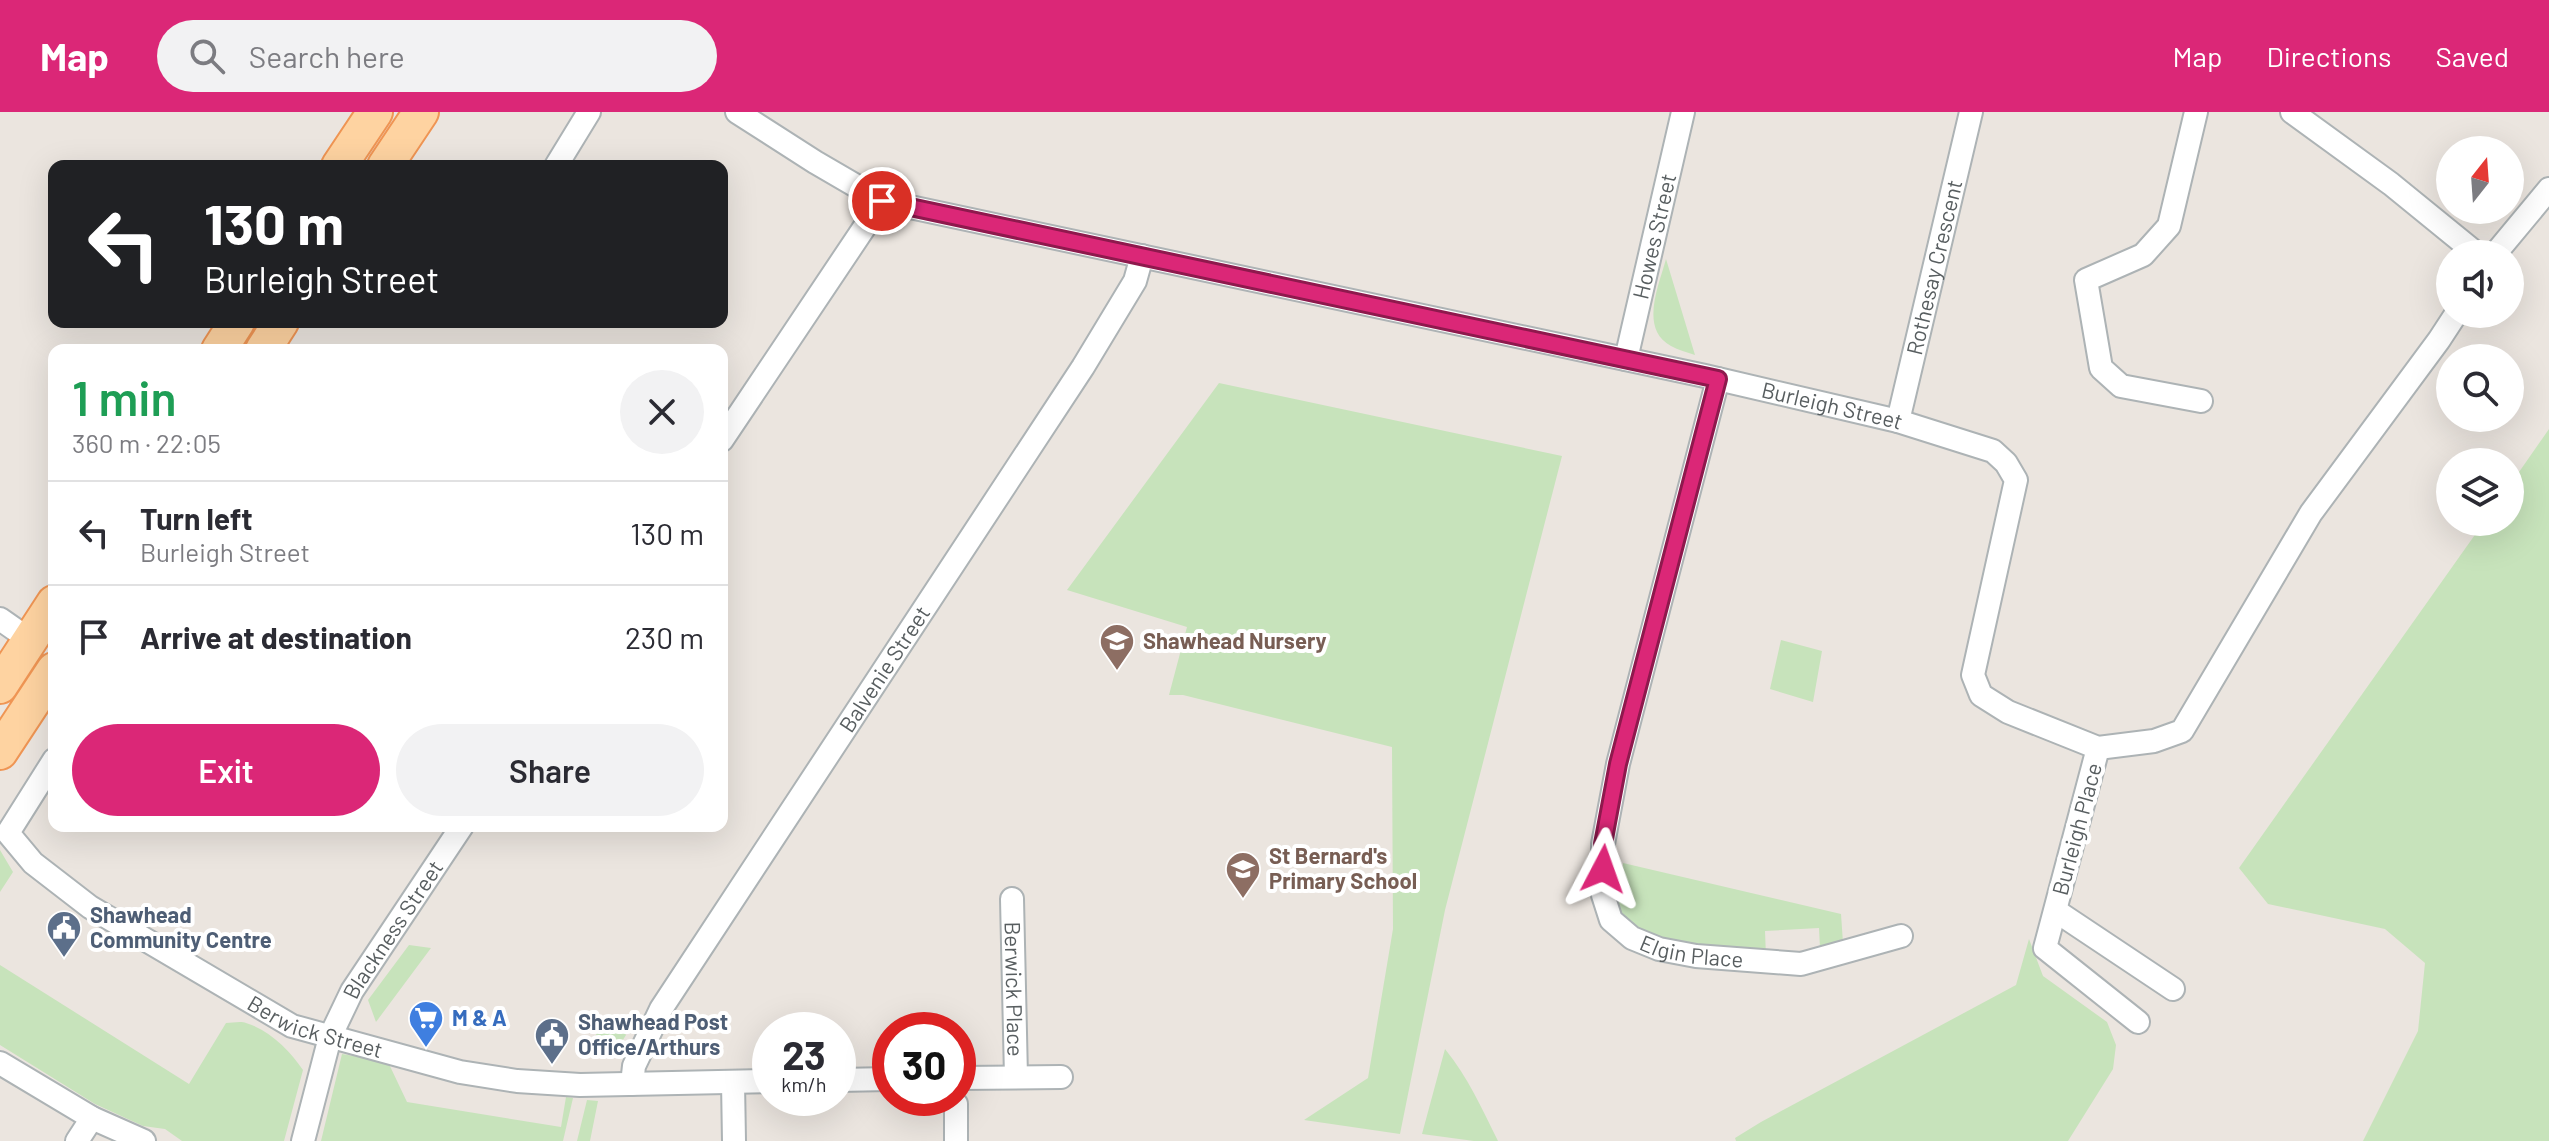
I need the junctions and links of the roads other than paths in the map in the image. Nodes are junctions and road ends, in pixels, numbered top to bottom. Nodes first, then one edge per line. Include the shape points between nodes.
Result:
1 (375, 112) edge
2 (421, 112) edge
3 (589, 112) edge
4 (737, 112) edge
5 (1683, 112) edge
6 (1971, 112) edge
7 (2196, 112) edge
8 (2292, 112) edge
9 (343, 160) edge
10 (389, 160) edge
11 (560, 160) edge
12 (2549, 189) edge
13 (882, 201) junction
14 (2460, 240) edge
15 (2507, 240) edge
16 (1142, 256) junction
17 (2447, 328) edge
18 (1626, 359) junction
19 (1718, 379) junction
20 (2201, 401) dead end
21 (1898, 421) junction
22 (728, 431) edge
23 (48, 612) edge
24 (0, 619) edge
25 (30, 640) junction
26 (48, 679) edge
27 (0, 686) edge
28 (2098, 748) junction
29 (0, 752) edge
30 (48, 770) edge
31 (458, 832) edge
32 (1012, 899) dead end
33 (2056, 911) junction
34 (1901, 936) dead end
35 (2173, 989) dead end
36 (2138, 1022) dead end
37 (330, 1037) junction
38 (0, 1063) edge
39 (1016, 1077) junction
40 (1061, 1077) dead end
41 (976, 1078) edge
42 (752, 1081) edge
43 (733, 1082) junction
44 (632, 1084) junction
45 (956, 1116) edge
46 (92, 1118) junction
47 (77, 1141) edge
48 (144, 1141) edge
49 (303, 1141) edge
50 (734, 1141) edge
51 (956, 1141) edge

1 - 9 main road
2 - 10 main road
3 - 11 street
4 - 13 street, Burleigh Street
5 - 18 street, Howes Street
6 - 21 street, Rothesay Crescent
7 - 20 street via 2169,226 2143,255 2086,280 2101,368 2121,386
8 - 14 street
12 - 15 street
13 - 16 street, Burleigh Street
13 - 22 street
16 - 18 street, Burleigh Street
16 - 44 street, Balvenie Street via 1135,281 1083,367 661,1009 634,1066
17 - 28 street, Burleigh Street via 2311,513 2182,731 2154,741
18 - 19 street, Burleigh Street
19 - 21 street, Burleigh Street
19 - 34 street, Elgin Place via 1618,764 1603,844 1603,895 1611,920 1632,938 1659,949 1801,964
21 - 28 street, Burleigh Street via 1993,451 2016,480 1973,675 1981,695 2008,712
23 - 25 main road
24 - 25 street
25 - 27 main road
26 - 29 main road
28 - 33 street, Burleigh Place
30 - 37 street, Berwick Street via 8,833 33,863 90,907 292,1026
31 - 37 street, Blackness Street via 352,991
32 - 39 street, Berwick Place
33 - 35 street, Burleigh Place
33 - 36 street, Burleigh Place via 2045,948
37 - 44 street, Berwick Street via 460,1072 517,1081
37 - 49 street, Blackness Street
38 - 46 street
39 - 40 street
39 - 41 street
42 - 43 street, Berwick Street
43 - 44 street, Berwick Street
43 - 50 street
45 - 51 street
46 - 47 street
46 - 48 street

